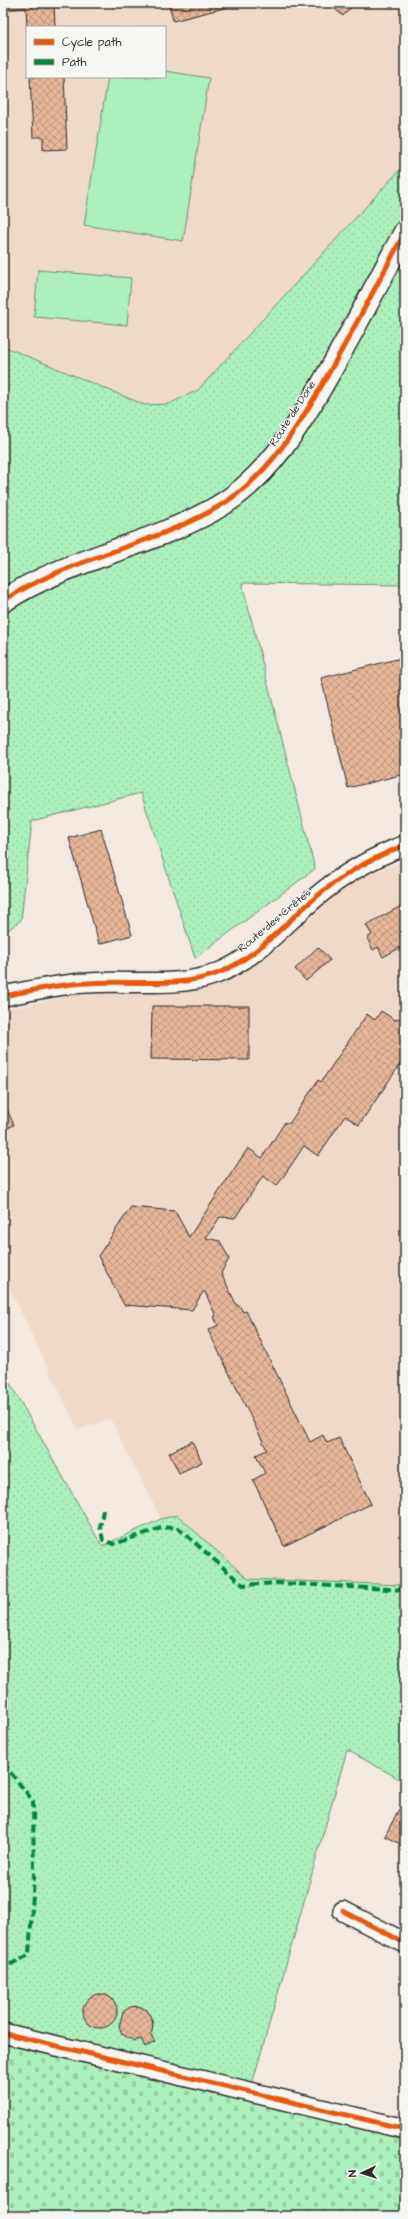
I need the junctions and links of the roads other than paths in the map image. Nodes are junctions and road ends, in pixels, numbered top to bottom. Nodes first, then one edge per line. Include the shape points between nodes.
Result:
1 (405, 232) edge
2 (3, 601) edge
3 (405, 845) edge
4 (3, 996) edge
5 (343, 1911) dead end
6 (405, 1943) edge
7 (3, 2033) edge
8 (405, 2129) edge

1 - 2 street, Route de Done via 307,411 276,456 252,481 235,496 192,521 37,582
3 - 4 street, Route des Crêtes via 351,871 325,890 259,949 215,974 187,980 85,983
5 - 6 street
7 - 8 street

